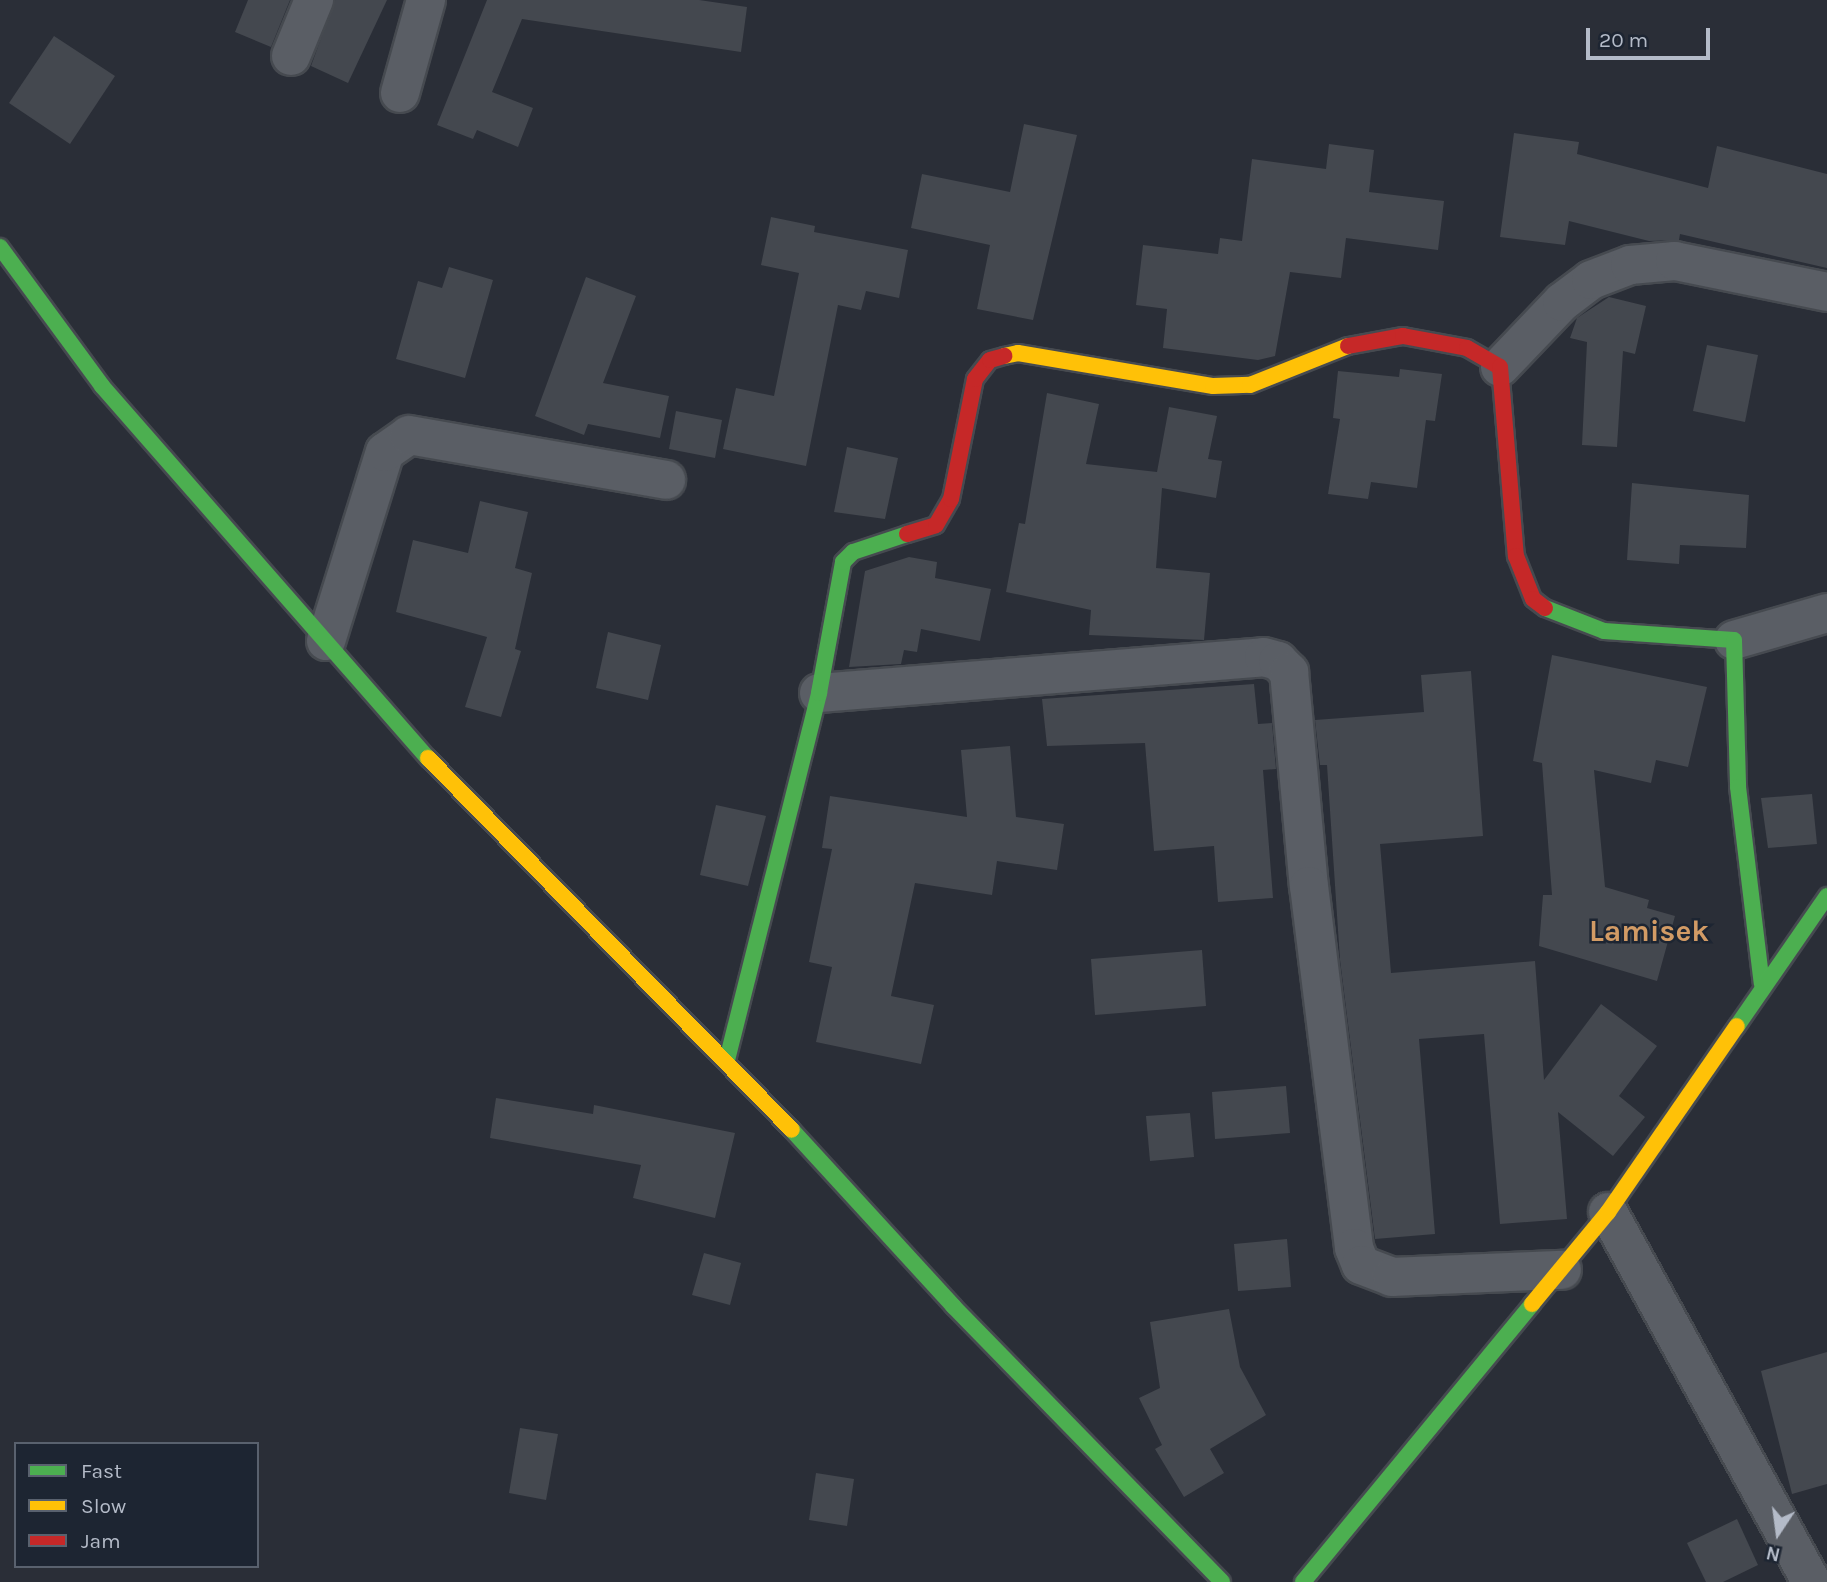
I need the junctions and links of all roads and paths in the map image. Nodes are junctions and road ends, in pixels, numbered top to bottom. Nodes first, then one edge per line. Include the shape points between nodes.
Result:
1 (314, 0) edge
2 (426, 0) edge
3 (291, 56) dead end
4 (400, 93) dead end
5 (0, 247) edge
6 (1827, 292) edge
7 (1500, 367) junction
8 (666, 480) dead end
9 (1827, 613) edge
10 (1734, 639) junction
11 (326, 641) junction
12 (820, 693) junction
13 (1827, 896) edge
14 (1762, 984) junction
15 (727, 1060) junction
16 (1608, 1212) junction
17 (1562, 1270) junction
18 (1222, 1582) edge
19 (1303, 1582) edge
20 (1811, 1582) edge

1 - 3 street
2 - 4 street
5 - 11 street via 102,386
6 - 7 street via 1675,261 1630,265 1591,280 1562,302
7 - 10 street via 1516,556 1533,600 1554,615 1604,631
7 - 12 street via 1468,348 1403,336 1333,349 1283,376 1250,385 1213,386 1018,353 990,360 968,400 945,513 925,532 853,552 843,562
8 - 11 street via 409,435 386,452
9 - 10 street
10 - 14 street via 1738,787
11 - 15 street via 440,772 675,1014
12 - 15 street
12 - 17 street via 1264,657 1278,661 1289,672 1308,886 1354,1248 1361,1265 1392,1277
13 - 14 street
14 - 16 street
15 - 18 street via 953,1306
16 - 17 street
16 - 20 street
17 - 19 street

